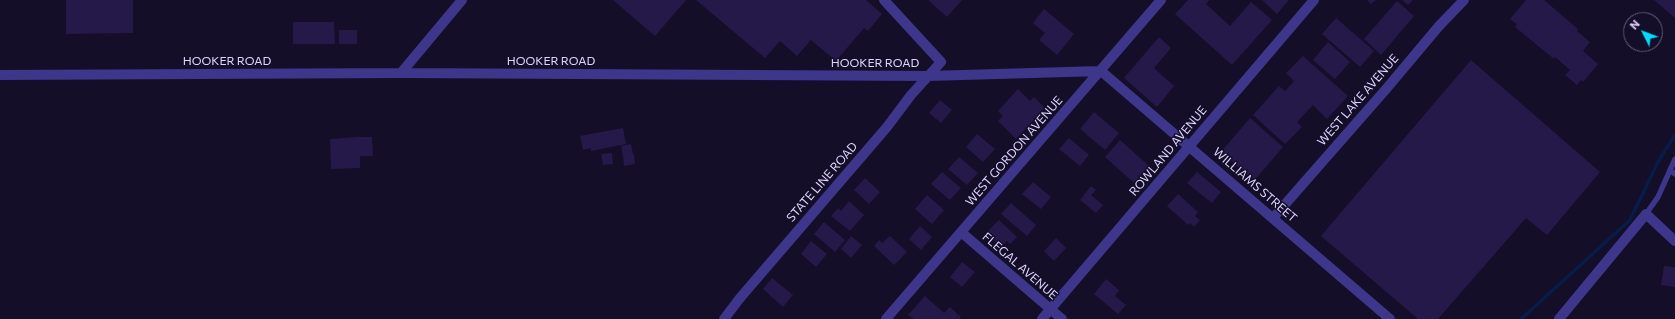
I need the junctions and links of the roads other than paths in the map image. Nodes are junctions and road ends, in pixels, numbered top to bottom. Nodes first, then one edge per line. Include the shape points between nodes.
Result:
1 (462, 0) edge
2 (1161, 0) edge
3 (1314, 0) edge
4 (1464, 0) edge
5 (890, 2) edge
6 (1101, 71) junction
7 (401, 74) junction
8 (0, 75) edge
9 (928, 76) junction
10 (1190, 146) junction
11 (1675, 159) edge
12 (1670, 170) junction
13 (1675, 174) edge
14 (1646, 214) junction
15 (1273, 218) junction
16 (961, 232) junction
17 (1675, 241) edge
18 (1050, 309) junction
19 (727, 318) edge
20 (886, 319) edge
21 (1042, 319) edge
22 (1062, 319) edge
23 (1390, 319) edge
24 (1559, 319) edge

1 - 7 street
2 - 6 street, WEST GORDON AVENUE
3 - 10 street, ROWLAND AVENUE
4 - 15 street, WEST LAKE AVENUE
5 - 9 street, STATE LINE ROAD via 941,62
6 - 9 street, HOOKER ROAD
6 - 10 street, WILLIAMS STREET
6 - 16 street, WEST GORDON AVENUE
7 - 8 street, HOOKER ROAD
7 - 9 street, HOOKER ROAD
9 - 19 street, STATE LINE ROAD via 740,298
10 - 15 street, WILLIAMS STREET
10 - 18 street, ROWLAND AVENUE
11 - 12 lane
12 - 13 lane
12 - 14 lane via 1658,197
14 - 17 street
14 - 24 street
15 - 23 street, WILLIAMS STREET
16 - 18 street, FLEGAL AVENUE
16 - 20 street, WEST GORDON AVENUE
18 - 21 street, ROWLAND AVENUE
18 - 22 street, FLEGAL AVENUE

